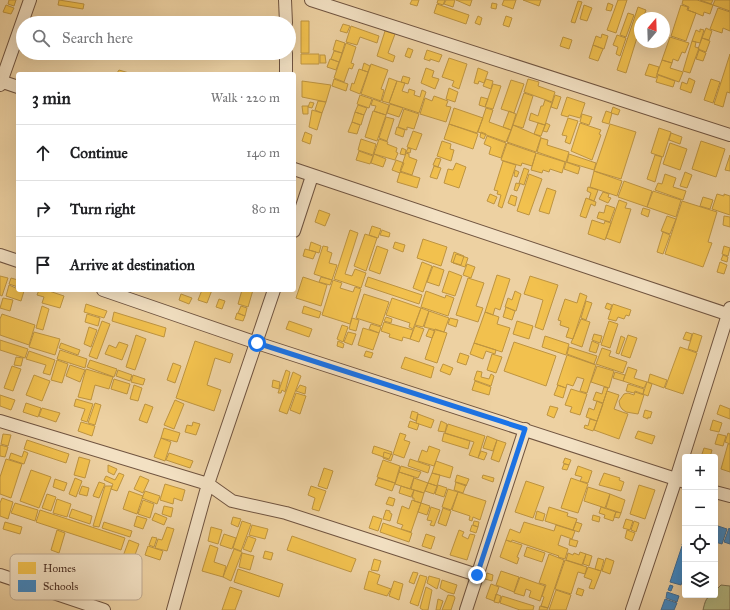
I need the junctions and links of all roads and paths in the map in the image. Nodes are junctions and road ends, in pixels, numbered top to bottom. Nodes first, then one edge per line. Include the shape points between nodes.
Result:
1 (30, 0) edge
2 (285, 0) edge
3 (310, 0) edge
4 (24, 16) edge
5 (286, 16) edge
6 (16, 38) edge
7 (286, 60) edge
8 (286, 72) edge
9 (0, 82) edge
10 (16, 86) edge
11 (730, 135) edge
12 (296, 171) edge
13 (312, 176) junction
14 (296, 225) edge
15 (0, 254) edge
16 (16, 260) edge
17 (109, 292) edge
18 (273, 292) edge
19 (729, 312) edge
20 (257, 343) junction
21 (0, 421) edge
22 (525, 429) junction
23 (680, 480) edge
24 (208, 484) junction
25 (718, 493) edge
26 (730, 496) edge
27 (0, 575) edge
28 (477, 575) junction
29 (10, 578) edge
30 (74, 600) edge
31 (104, 610) edge
32 (173, 610) edge
33 (466, 610) edge
34 (632, 610) edge

1 - 4 street
2 - 5 street
3 - 11 street
6 - 9 street
7 - 8 street
9 - 10 street
12 - 13 street
13 - 14 street
13 - 19 street
15 - 16 street
17 - 20 street
18 - 20 street
19 - 23 street
20 - 22 street
20 - 24 street
21 - 24 street
22 - 23 street
22 - 28 street
23 - 34 street
24 - 28 street via 232,501 286,512
24 - 32 street
25 - 26 street
27 - 29 street
28 - 33 street
30 - 31 street

